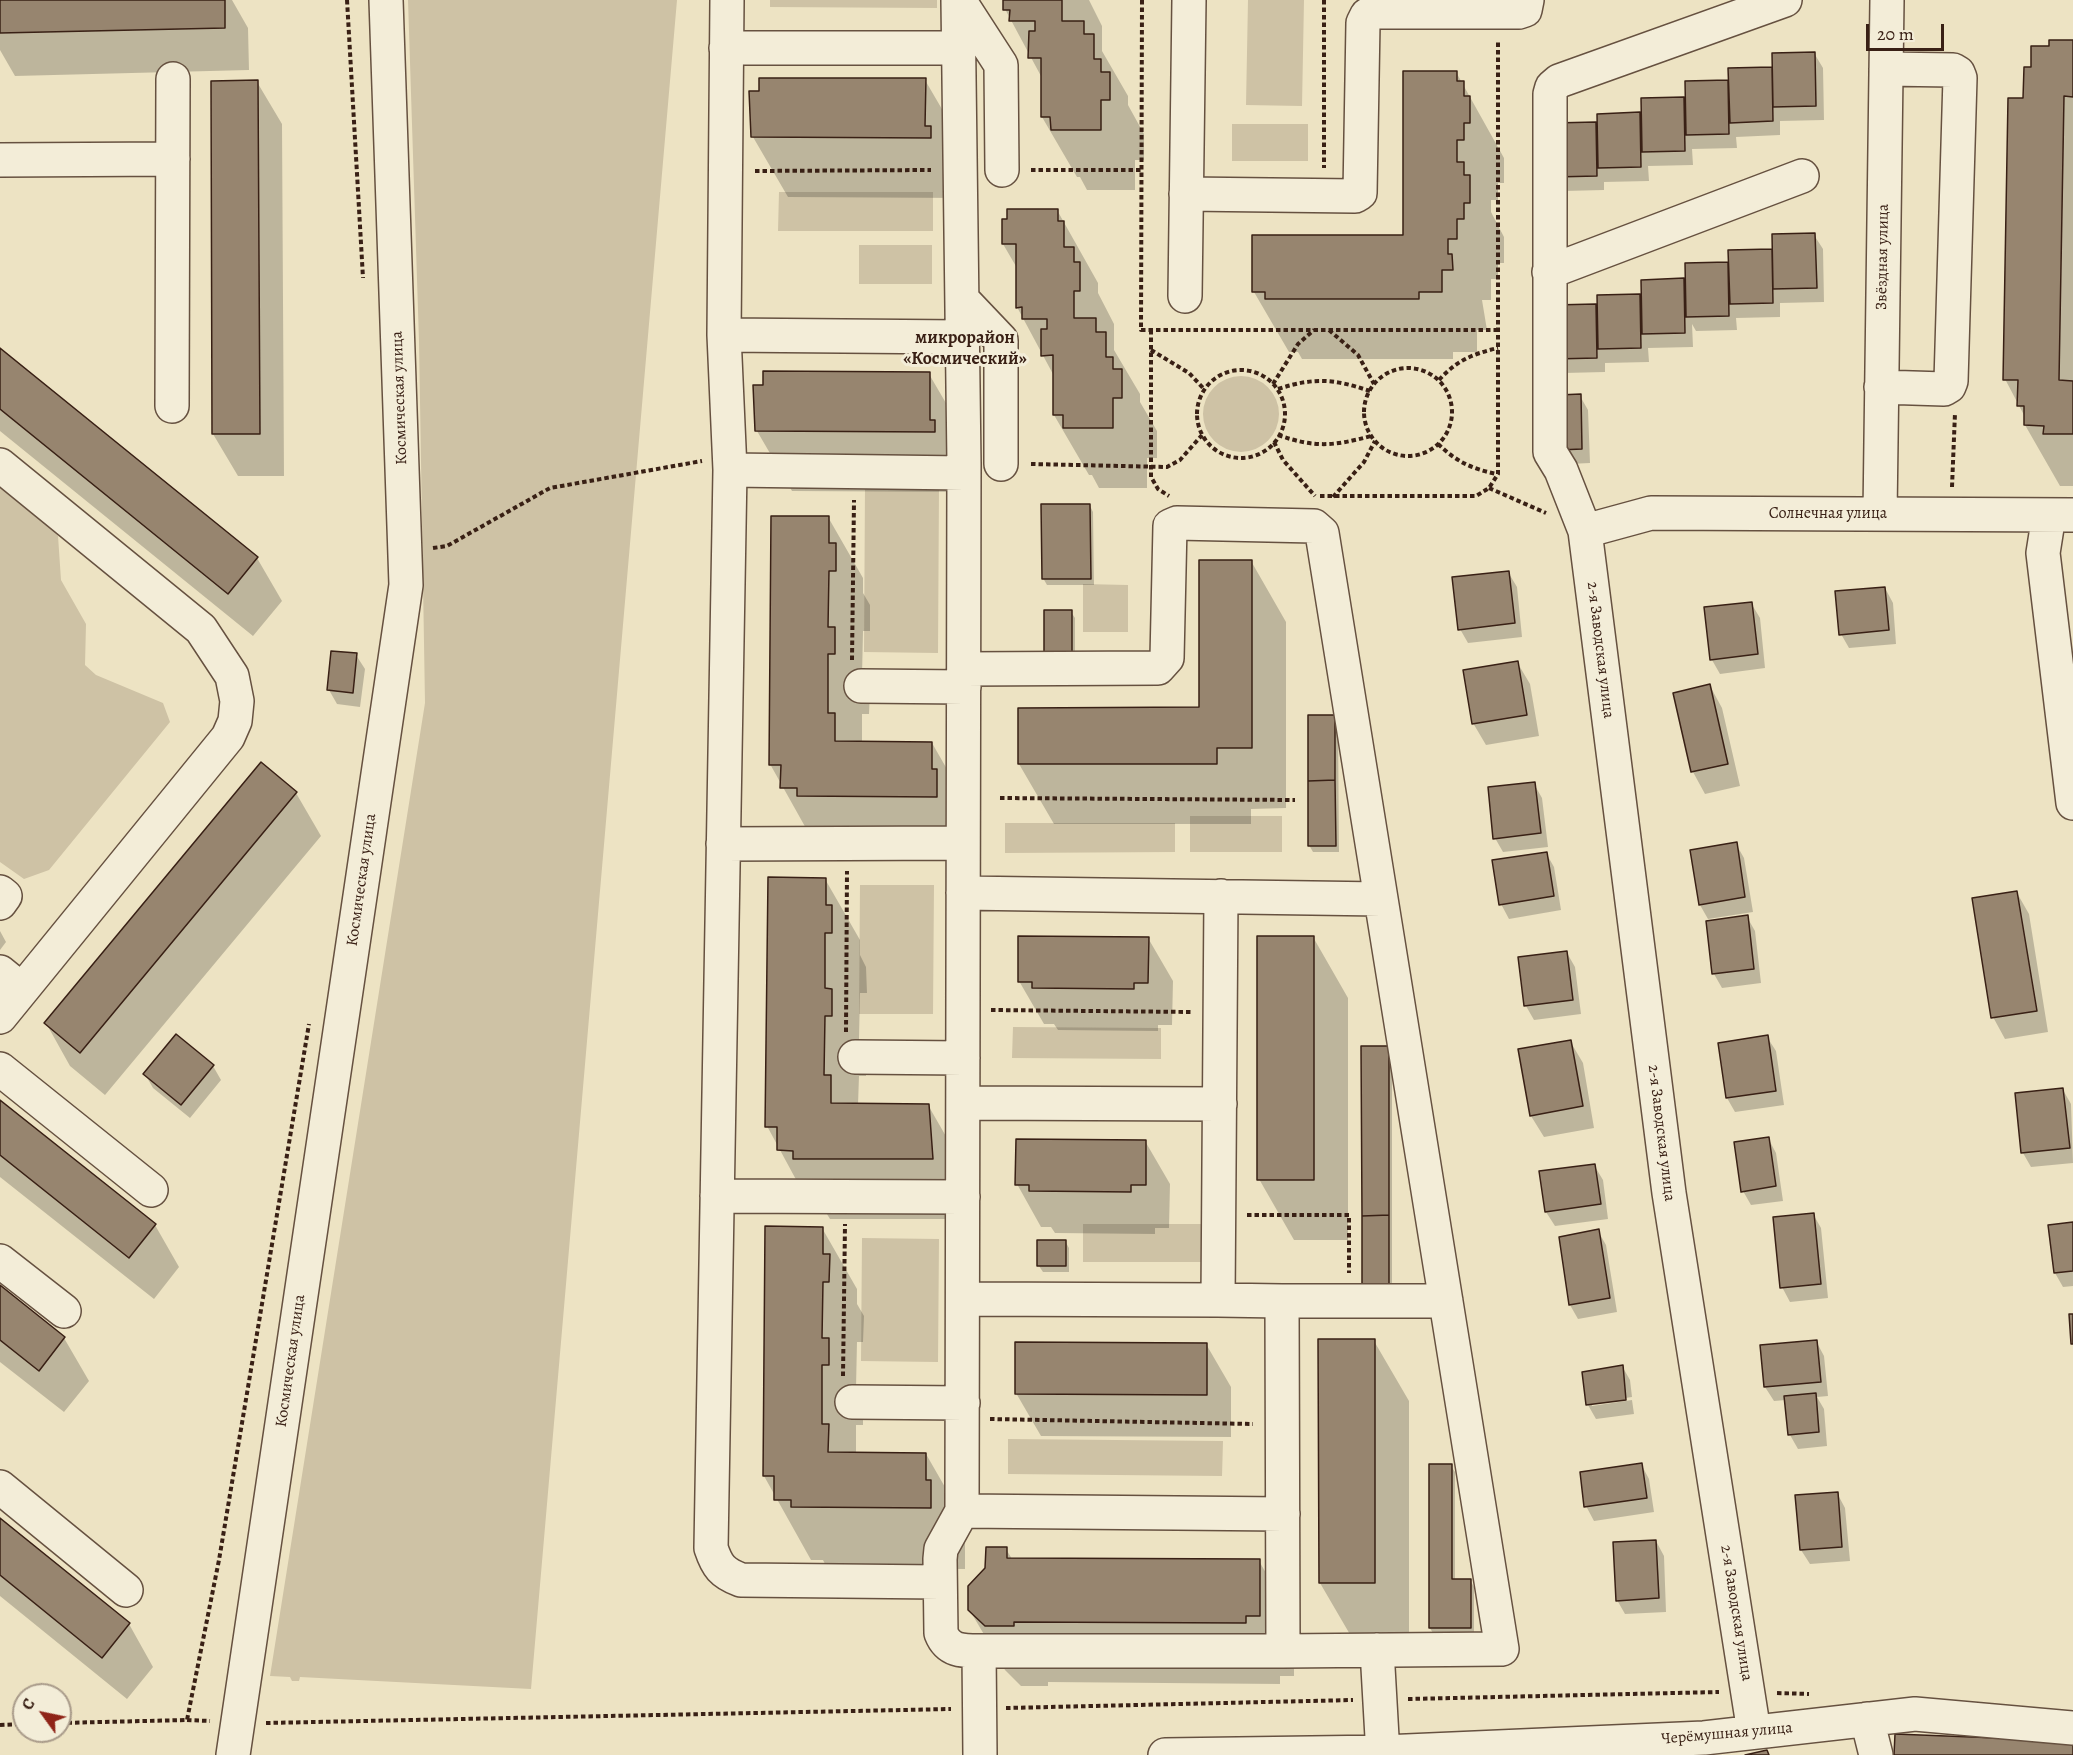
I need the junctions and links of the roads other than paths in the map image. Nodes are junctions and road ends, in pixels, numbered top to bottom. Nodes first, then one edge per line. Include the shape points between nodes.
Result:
1 (386, 0) edge
2 (726, 0) edge
3 (958, 0) edge
4 (1190, 0) edge
5 (1785, 0) edge
6 (1887, 0) edge
7 (1513, 6) edge
8 (726, 48) junction
9 (958, 48) junction
10 (1886, 69) junction
11 (173, 79) dead end
12 (173, 159) junction
13 (0, 160) edge
14 (1002, 170) dead end
15 (1802, 176) dead end
16 (1186, 194) junction
17 (1549, 272) junction
18 (1185, 296) dead end
19 (962, 299) junction
20 (723, 335) junction
21 (962, 337) junction
22 (1881, 387) junction
23 (172, 406) dead end
24 (730, 463) junction
25 (1001, 464) road end
26 (0, 465) edge
27 (964, 473) junction
28 (1880, 514) junction
29 (2061, 515) edge
30 (1585, 531) junction
31 (964, 678) junction
32 (861, 686) road end
33 (2073, 803) edge
34 (963, 843) junction
35 (723, 844) junction
36 (0, 892) edge
37 (963, 893) junction
38 (1221, 897) junction
39 (1381, 899) junction
40 (0, 903) edge
41 (11, 981) edge
42 (0, 1017) edge
43 (855, 1057) road end
44 (963, 1058) junction
45 (0, 1070) edge
46 (963, 1103) junction
47 (1220, 1104) junction
48 (151, 1190) dead end
49 (717, 1196) junction
50 (963, 1197) junction
51 (0, 1261) edge
52 (963, 1299) junction
53 (1218, 1300) junction
54 (1282, 1301) junction
55 (1446, 1301) junction
56 (64, 1311) dead end
57 (852, 1402) road end
58 (963, 1411) junction
59 (0, 1487) edge
60 (962, 1511) junction
61 (1283, 1514) junction
62 (940, 1582) junction
63 (126, 1590) dead end
64 (1377, 1650) junction
65 (979, 1651) junction
66 (1283, 1651) junction
67 (1867, 1719) junction
68 (2073, 1728) edge
69 (1754, 1732) junction
70 (1790, 1742) edge
71 (1692, 1747) edge
72 (1384, 1754) edge
73 (233, 1755) edge
74 (980, 1755) edge
75 (1165, 1755) edge
76 (1876, 1755) edge

1 - 73 street, Космическая улица via 404,596
2 - 8 street
3 - 9 street
3 - 14 street via 1001,65
4 - 16 street
5 - 17 street, 2-я Заводская улица via 1559,81 1552,87
6 - 10 street, Звёздная улица
7 - 16 street via 1367,15 1363,23 1360,193
8 - 9 street
8 - 20 street
9 - 19 street
10 - 22 street, Звёздная улица
10 - 22 street via 1953,70 1959,78 1949,386
11 - 12 street
12 - 13 street
12 - 23 street
15 - 17 street
16 - 18 street
17 - 30 street, 2-я Заводская улица via 1550,452
19 - 21 street
19 - 25 street via 1001,340
20 - 21 street
20 - 24 street
21 - 27 street
22 - 28 street, Звёздная улица
24 - 27 street via 855,472
24 - 35 street
26 - 41 street via 201,629 232,676 237,701 228,737
27 - 31 street
28 - 29 street, Солнечная улица
28 - 30 street, Солнечная улица via 1651,513
29 - 33 street via 2043,553
30 - 69 street, 2-я Заводская улица via 1669,1192
31 - 32 street
31 - 34 street
31 - 39 street via 1158,668 1167,658 1170,526 1319,528
34 - 35 street
34 - 37 street
35 - 49 street
36 - 40 street via 5,896
37 - 38 street
37 - 44 street
38 - 39 street
38 - 47 street
39 - 55 street
41 - 42 street
43 - 44 street
44 - 46 street
45 - 48 street
46 - 47 street
46 - 50 street
47 - 53 street
49 - 50 street
49 - 62 street via 711,1548 717,1565 726,1575 741,1580
50 - 52 street
51 - 56 street
52 - 53 street
52 - 58 street
53 - 54 street
54 - 55 street
54 - 61 street
55 - 64 street via 1502,1649
57 - 58 street
58 - 60 street
59 - 63 street
60 - 61 street
60 - 62 street via 941,1549
61 - 66 street
62 - 65 street via 944,1642 960,1651
64 - 66 street
64 - 72 street
65 - 66 street
65 - 74 street
67 - 68 street, Черёмушная улица via 1915,1714
67 - 70 street, Черёмушная улица
67 - 76 street
69 - 70 street, Черёмушная улица
69 - 71 street, Черёмушная улица
71 - 72 street, Черёмушная улица
72 - 75 street, Черёмушная улица

